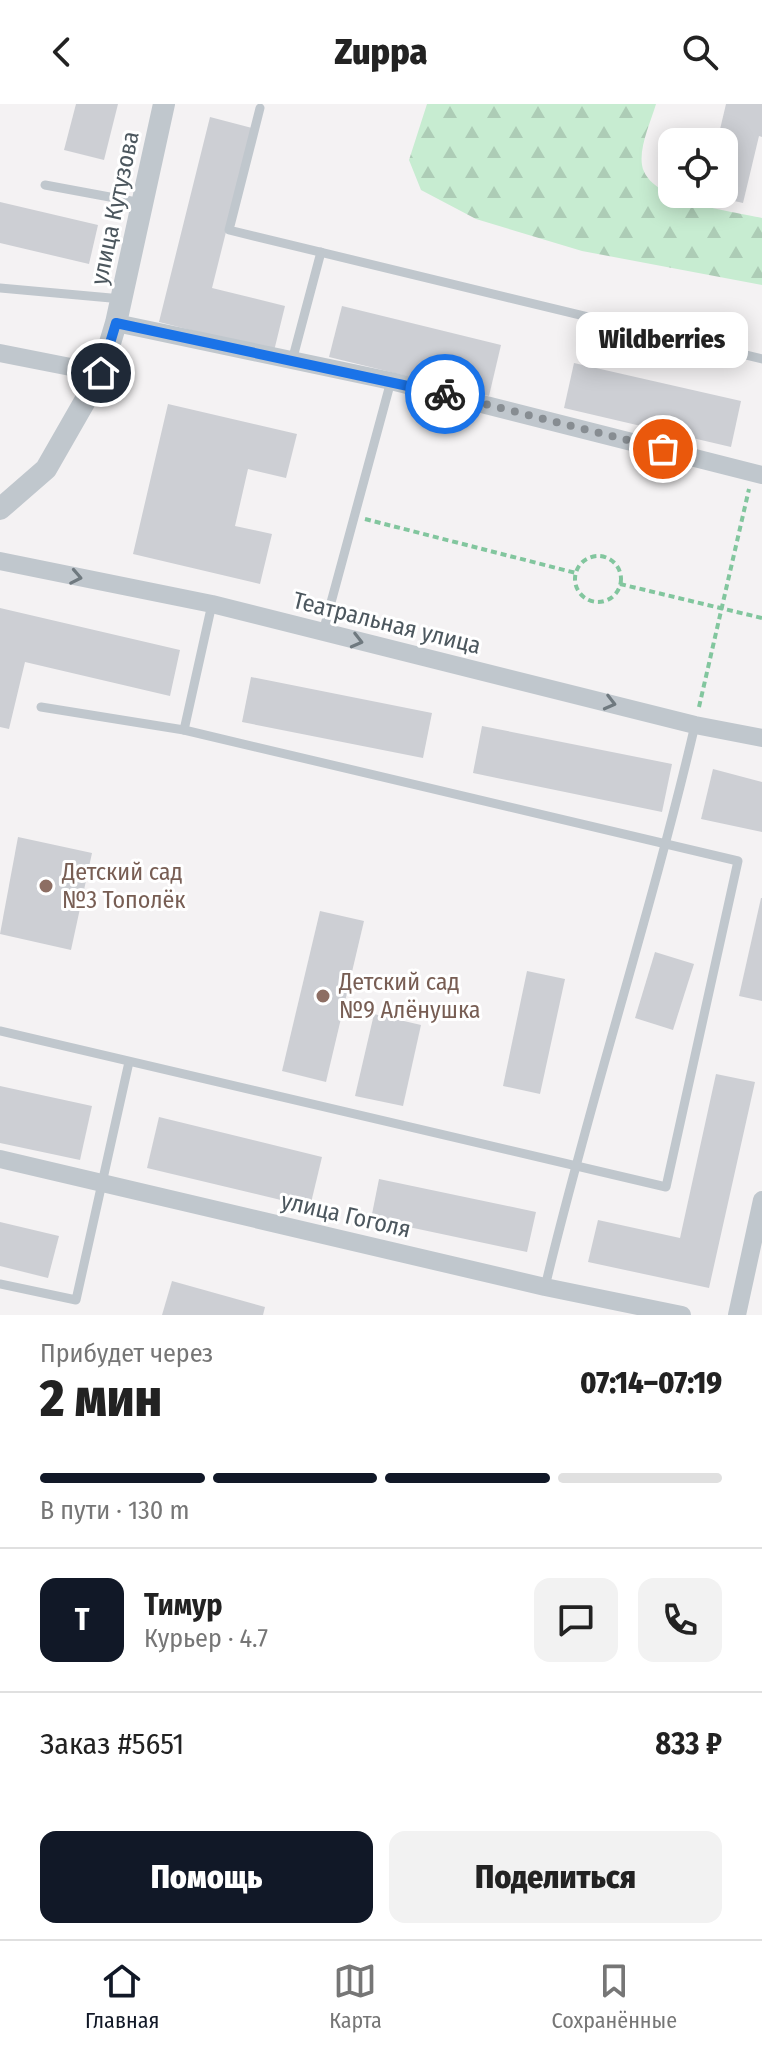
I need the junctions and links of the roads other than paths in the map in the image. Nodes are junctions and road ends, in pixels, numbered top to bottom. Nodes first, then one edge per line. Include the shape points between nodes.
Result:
1 (164, 104) edge
2 (260, 108) dead end
3 (45, 185) dead end
4 (142, 203) junction
5 (321, 252) junction
6 (0, 288) edge
7 (122, 299) junction
8 (116, 323) junction
9 (0, 353) edge
10 (762, 359) edge
11 (292, 362) junction
12 (101, 373) junction
13 (391, 381) junction
14 (758, 474) edge
15 (0, 509) edge
16 (0, 561) edge
17 (212, 604) junction
18 (323, 632) junction
19 (41, 707) dead end
20 (695, 725) junction
21 (184, 730) junction
22 (762, 738) edge
23 (668, 842) junction
24 (0, 1031) edge
25 (129, 1062) junction
26 (0, 1159) edge
27 (574, 1165) junction
28 (104, 1182) junction
29 (762, 1200) edge
30 (0, 1284) edge
31 (545, 1287) junction
32 (682, 1315) edge
33 (737, 1315) edge

1 - 4 street, улица Кутузова
2 - 5 lane via 229,230
3 - 4 lane
4 - 7 street, улица Кутузова
5 - 10 lane
5 - 11 lane
6 - 7 lane
7 - 8 street, улица Кутузова
8 - 11 street
8 - 12 street, улица Кутузова
9 - 12 street
11 - 13 street
12 - 15 street, улица Кутузова via 46,469
13 - 14 street
13 - 18 lane
16 -> 17 street, Театральная улица
17 - 18 street, Театральная улица
17 - 21 lane
18 -> 20 street, Театральная улица
19 - 21 lane
20 - 22 street, Театральная улица
20 - 23 lane
21 - 23 lane
23 - 27 lane
23 - 27 lane via 738,861 666,1187
24 - 25 lane
25 - 27 lane
25 - 28 lane
26 - 28 street, улица Гоголя
27 - 31 lane
28 - 30 lane via 76,1300
28 - 31 street, улица Гоголя
29 - 33 street
31 - 32 street, улица Гоголя

